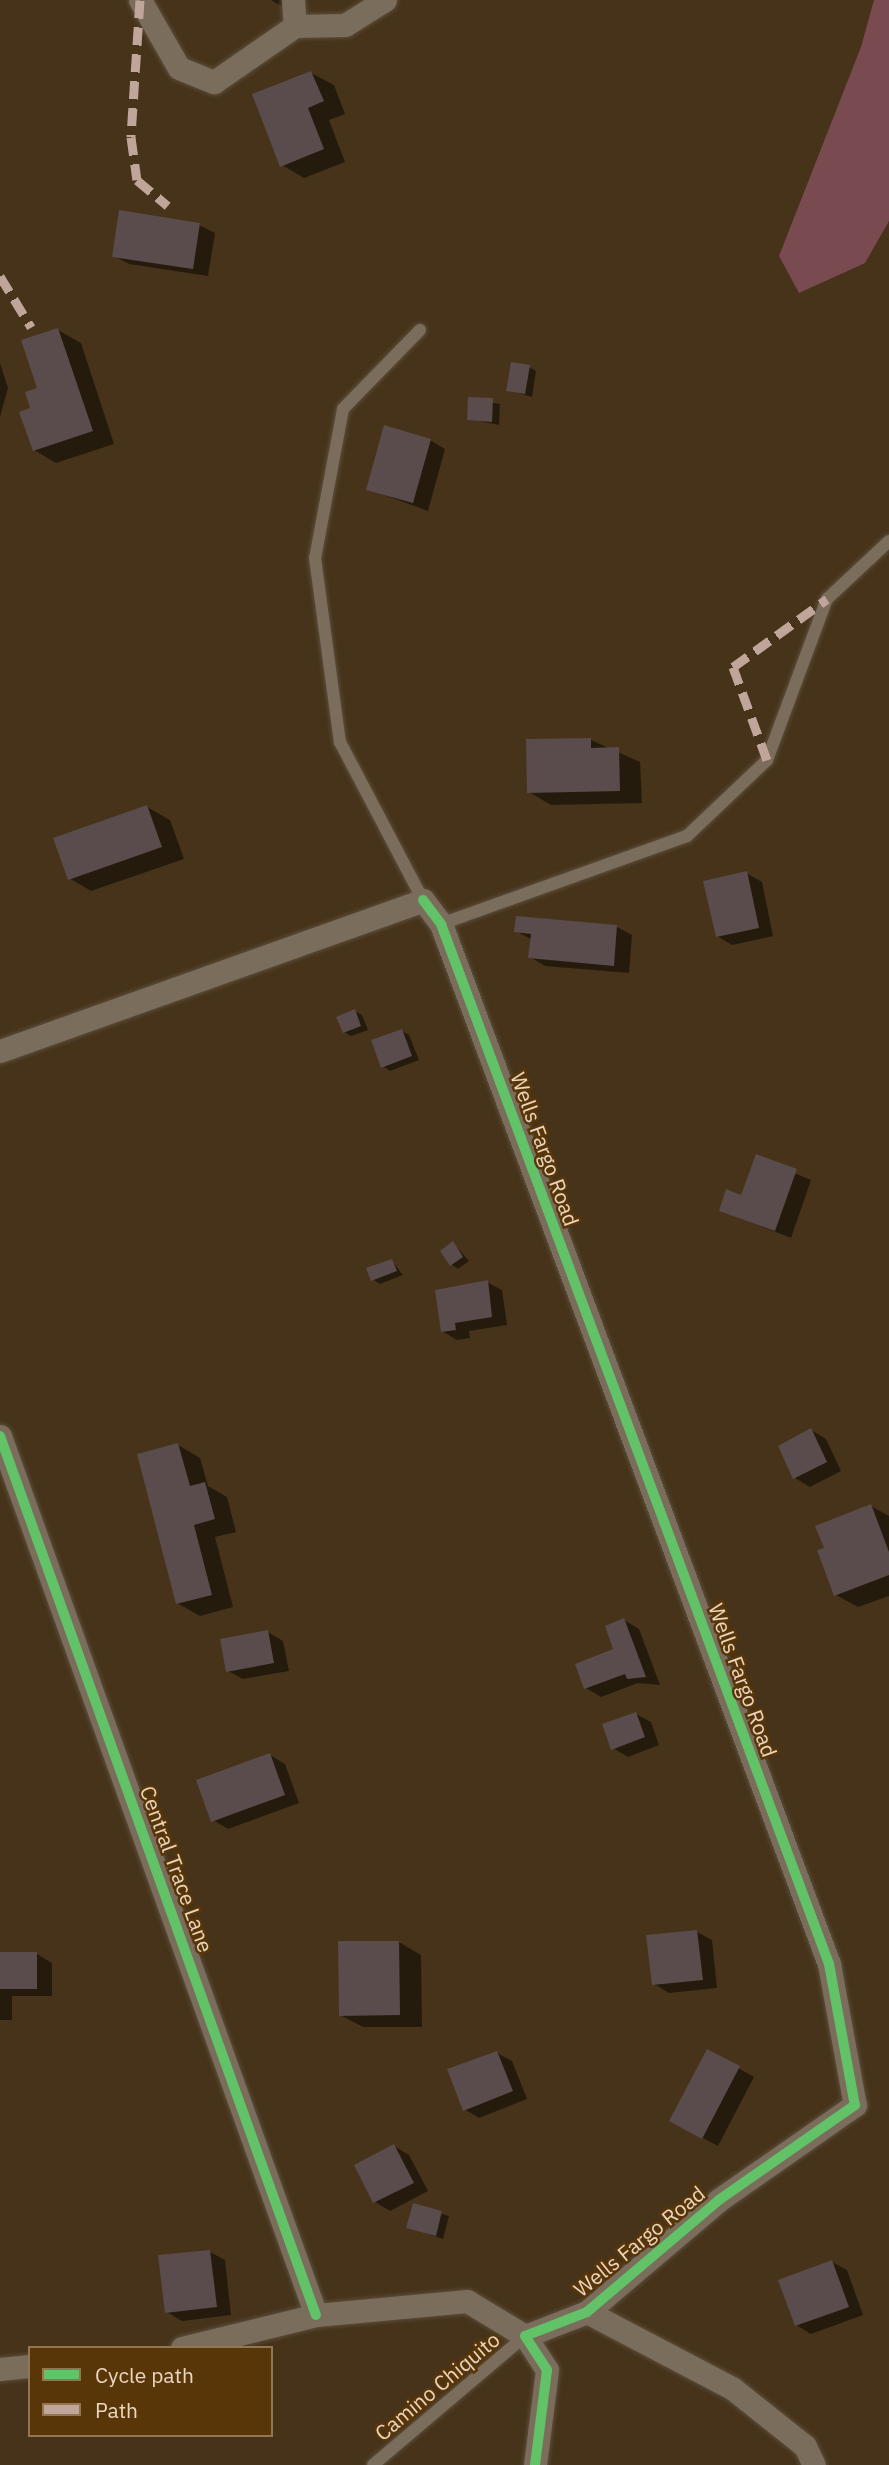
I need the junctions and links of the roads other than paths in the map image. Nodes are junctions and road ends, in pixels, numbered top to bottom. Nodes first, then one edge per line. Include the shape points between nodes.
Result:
1 (140, 0) edge
2 (293, 0) edge
3 (385, 0) edge
4 (295, 26) junction
5 (420, 330) dead end
6 (889, 541) edge
7 (424, 900) junction
8 (441, 924) junction
9 (0, 1051) edge
10 (0, 1436) edge
11 (587, 2312) junction
12 (316, 2315) junction
13 (525, 2336) junction
14 (190, 2346) edge
15 (28, 2366) edge
16 (0, 2369) edge
17 (373, 2465) edge
18 (535, 2465) edge
19 (814, 2465) edge

1 - 4 street via 179,68 214,82
2 - 4 street
3 - 4 street via 345,25
5 - 7 lane via 343,409 315,558 340,742
6 - 8 lane via 827,599 767,760 687,836
7 - 8 street, Wells Fargo Road
7 - 9 street
8 - 11 street, Wells Fargo Road via 829,1965 855,2105 719,2200
10 - 12 street, Central Trace Lane
11 - 13 street, Wells Fargo Road
11 - 19 street via 732,2388 804,2446
12 - 13 street via 467,2301
12 - 14 street
13 - 17 lane, Camino Chiquito
13 - 18 street via 547,2370
15 - 16 street

